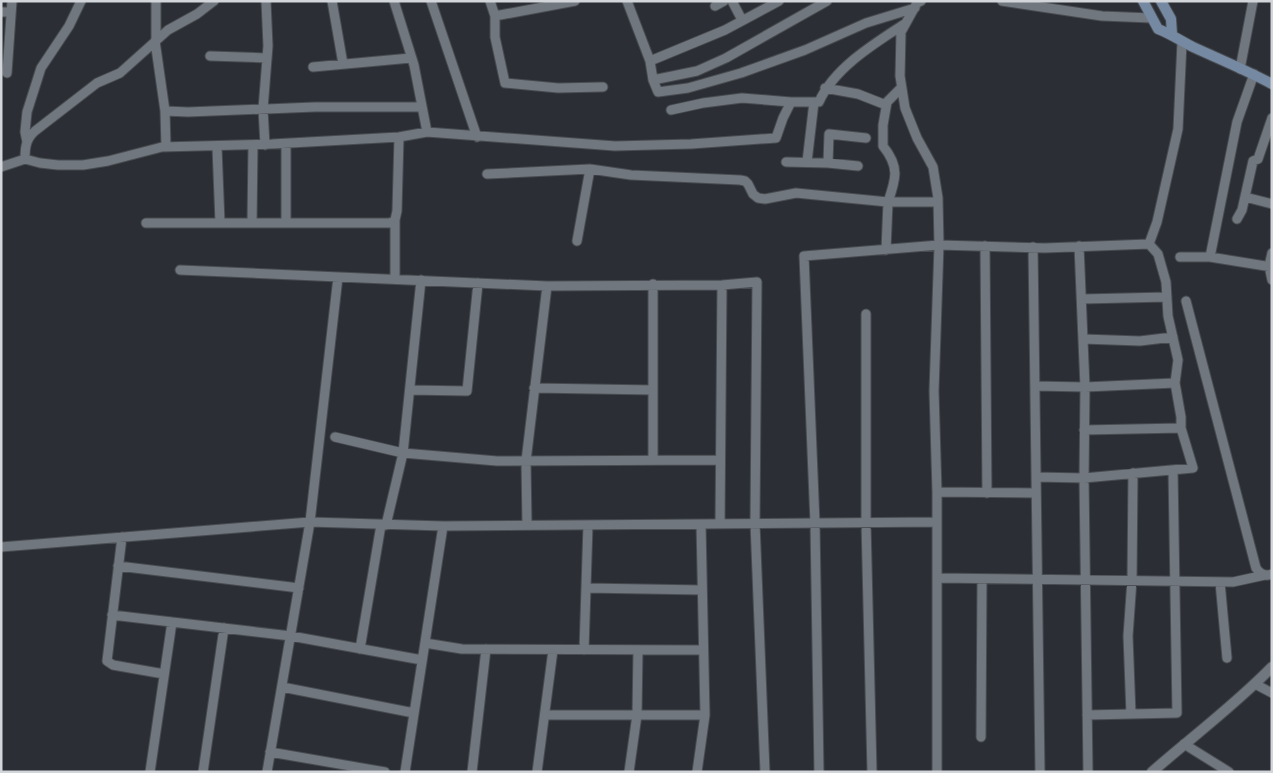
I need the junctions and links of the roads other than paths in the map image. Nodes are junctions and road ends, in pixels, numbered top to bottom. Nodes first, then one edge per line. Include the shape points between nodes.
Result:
1 (12, 1) edge
2 (81, 1) edge
3 (156, 1) edge
4 (214, 1) edge
5 (266, 1) edge
6 (332, 1) edge
7 (394, 1) edge
8 (431, 1) edge
9 (490, 1) edge
10 (575, 1) edge
11 (627, 1) edge
12 (724, 1) edge
13 (732, 1) edge
14 (779, 1) edge
15 (827, 1) edge
16 (1002, 1) edge
17 (1143, 1) edge
18 (1161, 1) edge
19 (1253, 1) edge
20 (564, 2) edge
21 (918, 3) edge
22 (814, 4) edge
23 (715, 6) dead end
24 (1, 12) edge
25 (12, 12) junction
26 (495, 16) junction
27 (1151, 18) junction
28 (742, 20) junction
29 (906, 23) junction
30 (1172, 34) junction
31 (155, 40) junction
32 (1182, 42) junction
33 (210, 56) dead end
34 (267, 58) junction
35 (411, 58) junction
36 (650, 61) junction
37 (343, 64) junction
38 (313, 67) dead end
39 (1240, 69) junction
40 (7, 74) dead end
41 (1254, 74) junction
42 (653, 80) junction
43 (1272, 84) edge
44 (603, 87) dead end
45 (825, 88) junction
46 (901, 88) junction
47 (791, 102) junction
48 (814, 102) junction
49 (886, 106) junction
50 (422, 107) junction
51 (263, 109) junction
52 (671, 110) dead end
53 (165, 111) junction
54 (1272, 118) edge
55 (427, 132) junction
56 (399, 137) junction
57 (477, 137) junction
58 (866, 138) dead end
59 (27, 142) junction
60 (286, 144) junction
61 (254, 145) junction
62 (265, 145) junction
63 (166, 147) junction
64 (217, 147) junction
65 (25, 158) junction
66 (786, 162) dead end
67 (807, 162) junction
68 (828, 163) junction
69 (858, 166) dead end
70 (1, 167) edge
71 (590, 170) junction
72 (487, 174) dead end
73 (1245, 197) junction
74 (888, 202) junction
75 (938, 202) junction
76 (1272, 204) edge
77 (1238, 219) dead end
78 (395, 220) junction
79 (146, 224) dead end
80 (220, 224) junction
81 (252, 224) junction
82 (286, 224) junction
83 (577, 241) dead end
84 (1149, 244) junction
85 (938, 246) junction
86 (985, 246) junction
87 (1079, 246) junction
88 (1033, 248) junction
89 (886, 250) junction
90 (1272, 253) edge
91 (1180, 257) dead end
92 (1210, 257) junction
93 (1270, 267) edge
94 (180, 270) dead end
95 (338, 277) junction
96 (395, 279) junction
97 (421, 280) junction
98 (1272, 280) edge
99 (478, 283) junction
100 (653, 284) junction
101 (722, 285) junction
102 (546, 286) junction
103 (1167, 297) junction
104 (1082, 298) junction
105 (1186, 301) dead end
106 (866, 314) dead end
107 (1173, 337) junction
108 (1083, 339) junction
109 (1175, 383) junction
110 (1035, 386) junction
111 (1085, 387) junction
112 (534, 388) junction
113 (410, 390) junction
114 (653, 390) junction
115 (1181, 428) junction
116 (1084, 430) junction
117 (335, 437) dead end
118 (403, 453) junction
119 (653, 460) junction
120 (720, 460) junction
121 (526, 461) junction
122 (1173, 470) junction
123 (1133, 474) junction
124 (1036, 477) junction
125 (1084, 478) junction
126 (937, 492) junction
127 (987, 493) junction
128 (1036, 493) junction
129 (310, 522) junction
130 (866, 522) junction
131 (937, 522) junction
132 (755, 523) junction
133 (815, 523) junction
134 (588, 524) junction
135 (701, 524) junction
136 (720, 524) junction
137 (383, 525) junction
138 (527, 525) junction
139 (443, 526) junction
140 (122, 537) junction
141 (1, 547) edge
142 (118, 566) junction
143 (1268, 575) edge
144 (937, 578) junction
145 (982, 579) junction
146 (1038, 580) junction
147 (1085, 580) junction
148 (1132, 580) junction
149 (1175, 581) junction
150 (1220, 582) junction
151 (299, 588) junction
152 (586, 588) junction
153 (702, 590) junction
154 (112, 615) junction
155 (172, 622) junction
156 (224, 628) junction
157 (291, 636) junction
158 (425, 643) junction
159 (360, 649) junction
160 (486, 649) junction
161 (553, 650) junction
162 (584, 650) junction
163 (638, 650) junction
164 (703, 650) junction
165 (1227, 658) dead end
166 (422, 660) junction
167 (1272, 667) edge
168 (164, 674) junction
169 (1256, 684) junction
170 (282, 687) junction
171 (1272, 692) edge
172 (414, 713) junction
173 (1131, 714) junction
174 (545, 715) junction
175 (637, 715) junction
176 (705, 715) junction
177 (1087, 715) junction
178 (981, 736) dead end
179 (1184, 744) junction
180 (270, 752) junction
181 (150, 772) edge
182 (203, 772) edge
183 (267, 772) edge
184 (385, 772) edge
185 (404, 772) edge
186 (472, 772) edge
187 (537, 772) edge
188 (628, 772) edge
189 (697, 772) edge
190 (765, 772) edge
191 (819, 772) edge
192 (872, 772) edge
193 (937, 772) edge
194 (1040, 772) edge
195 (1088, 772) edge
196 (1152, 772) edge
197 (1229, 772) edge

1 - 25 street
2 - 59 street via 69,26 41,68 27,112
3 - 31 street
4 - 31 street
5 - 34 street
6 - 37 street
7 - 35 street
8 - 57 street
9 - 26 street
10 - 20 street
11 - 36 street
12 - 23 street
13 - 28 street
14 - 28 street
15 - 22 street
16 - 27 street via 1102,16
17 - 27 main road
18 - 30 main road via 1172,19
19 - 39 street
20 - 26 street
21 - 29 street
21 - 42 street via 778,60 688,88 658,92
22 - 42 street via 734,54 697,71
24 - 25 street
25 - 40 street
26 - 44 street via 495,37 505,83 558,88
27 - 30 main road via 1158,29
28 - 36 street
29 - 45 street via 875,43
29 - 46 street via 901,32
30 - 32 main road
31 - 53 street
31 - 59 street via 120,73 97,83 29,136
32 - 39 main road
32 - 84 street via 1178,129
33 - 34 street
34 - 51 street
35 - 37 street
35 - 50 street
36 - 42 street
37 - 38 street
39 - 41 main road
41 - 43 main road
41 - 92 street via 1237,122
45 - 48 street via 819,102
45 - 49 street via 858,94
46 - 49 street
46 - 75 street via 917,138 933,167
47 - 48 street
47 - 52 street via 742,98
47 - 57 street via 776,138 615,146
48 - 67 street
49 - 74 street via 883,146 893,162 896,178
50 - 51 street
50 - 55 street
51 - 53 street
51 - 62 street
53 - 63 street
54 - 73 street via 1258,159 1254,161
55 - 56 street
55 - 57 street
56 - 60 street
56 - 78 street
58 - 68 street via 829,134
59 - 65 street
60 - 62 street
60 - 82 street
61 - 62 street
61 - 64 street
61 - 81 street
63 - 64 street
63 - 65 street via 83,165 40,163
64 - 80 street
65 - 70 street
66 - 67 street
67 - 68 street
68 - 69 street
71 - 72 street
71 - 74 street via 640,176 740,180 748,184 758,198 765,199 796,193
71 - 83 street
73 - 76 street
73 - 77 street
74 - 75 street
74 - 89 street
75 - 85 street
78 - 82 street via 385,224
78 - 96 street
79 - 80 street
80 - 81 street
81 - 82 street
84 - 87 street
84 - 103 street via 1158,254
85 - 86 street
85 - 89 street
85 - 126 street via 934,391
86 - 88 street
86 - 127 street
87 - 88 street
87 - 104 street
88 - 110 street
89 - 133 street via 804,256
90 - 93 street
91 - 92 street
92 - 93 street
93 - 98 street
94 - 95 street
95 - 96 street
95 - 129 street
96 - 97 street
97 - 99 street
97 - 113 street
99 - 102 street
99 - 113 street via 467,391
100 - 101 street
100 - 102 street
100 - 114 street
101 - 120 street
101 - 132 street via 757,282
102 - 112 street
103 - 104 street
103 - 107 street
104 - 108 street
105 - 143 street via 1256,568 1259,573
106 - 130 street
107 - 108 street via 1140,341
107 - 109 street via 1178,360
108 - 111 street
109 - 111 street
109 - 115 street
110 - 111 street
110 - 124 street
111 - 116 street
112 - 114 street
112 - 121 street
113 - 118 street
114 - 119 street
115 - 116 street
115 - 122 street via 1193,468
116 - 125 street
117 - 118 street
118 - 121 street
118 - 137 street
119 - 120 street
119 - 121 street
120 - 136 street
121 - 138 street
122 - 123 street
122 - 149 street
123 - 125 street
123 - 148 street
124 - 125 street
124 - 128 street
125 - 147 street
126 - 127 street
126 - 131 street
127 - 128 street
128 - 146 street
129 - 137 street
129 - 140 street
129 - 151 street
130 - 131 street
130 - 133 street
130 - 192 street
131 - 144 street
132 - 133 street
132 - 136 street
132 - 190 street
133 - 191 street
134 - 135 street
134 - 138 street
134 - 152 street
135 - 136 street
135 - 153 street
137 - 139 street
137 - 159 street
138 - 139 street
139 - 158 street
140 - 141 street
140 - 142 street
142 - 151 street
142 - 154 street
143 - 150 street
144 - 145 street
144 - 193 street
145 - 146 street
145 - 178 street
146 - 147 street
146 - 194 street
147 - 148 street
147 - 177 street
148 - 149 street
148 - 173 street via 1128,636
149 - 150 street
149 - 173 street via 1177,713
150 - 165 street
151 - 157 street
152 - 153 street
152 - 162 street
153 - 164 street
154 - 155 street
154 - 168 street via 108,661
155 - 156 street
155 - 168 street
156 - 157 street
156 - 182 street
157 - 159 street
157 - 170 street
158 - 160 street
158 - 166 street
159 - 166 street
160 - 161 street
160 - 186 street
161 - 162 street
161 - 174 street
162 - 163 street
163 - 164 street
163 - 175 street
164 - 176 street
166 - 172 street
167 - 169 street
168 - 181 street
169 - 171 street
169 - 179 street
170 - 172 street
170 - 180 street
172 - 185 street
173 - 177 street
174 - 175 street
174 - 187 street
175 - 176 street
175 - 188 street
176 - 189 street
177 - 195 street
179 - 196 street
179 - 197 street
180 - 183 street
180 - 184 street

